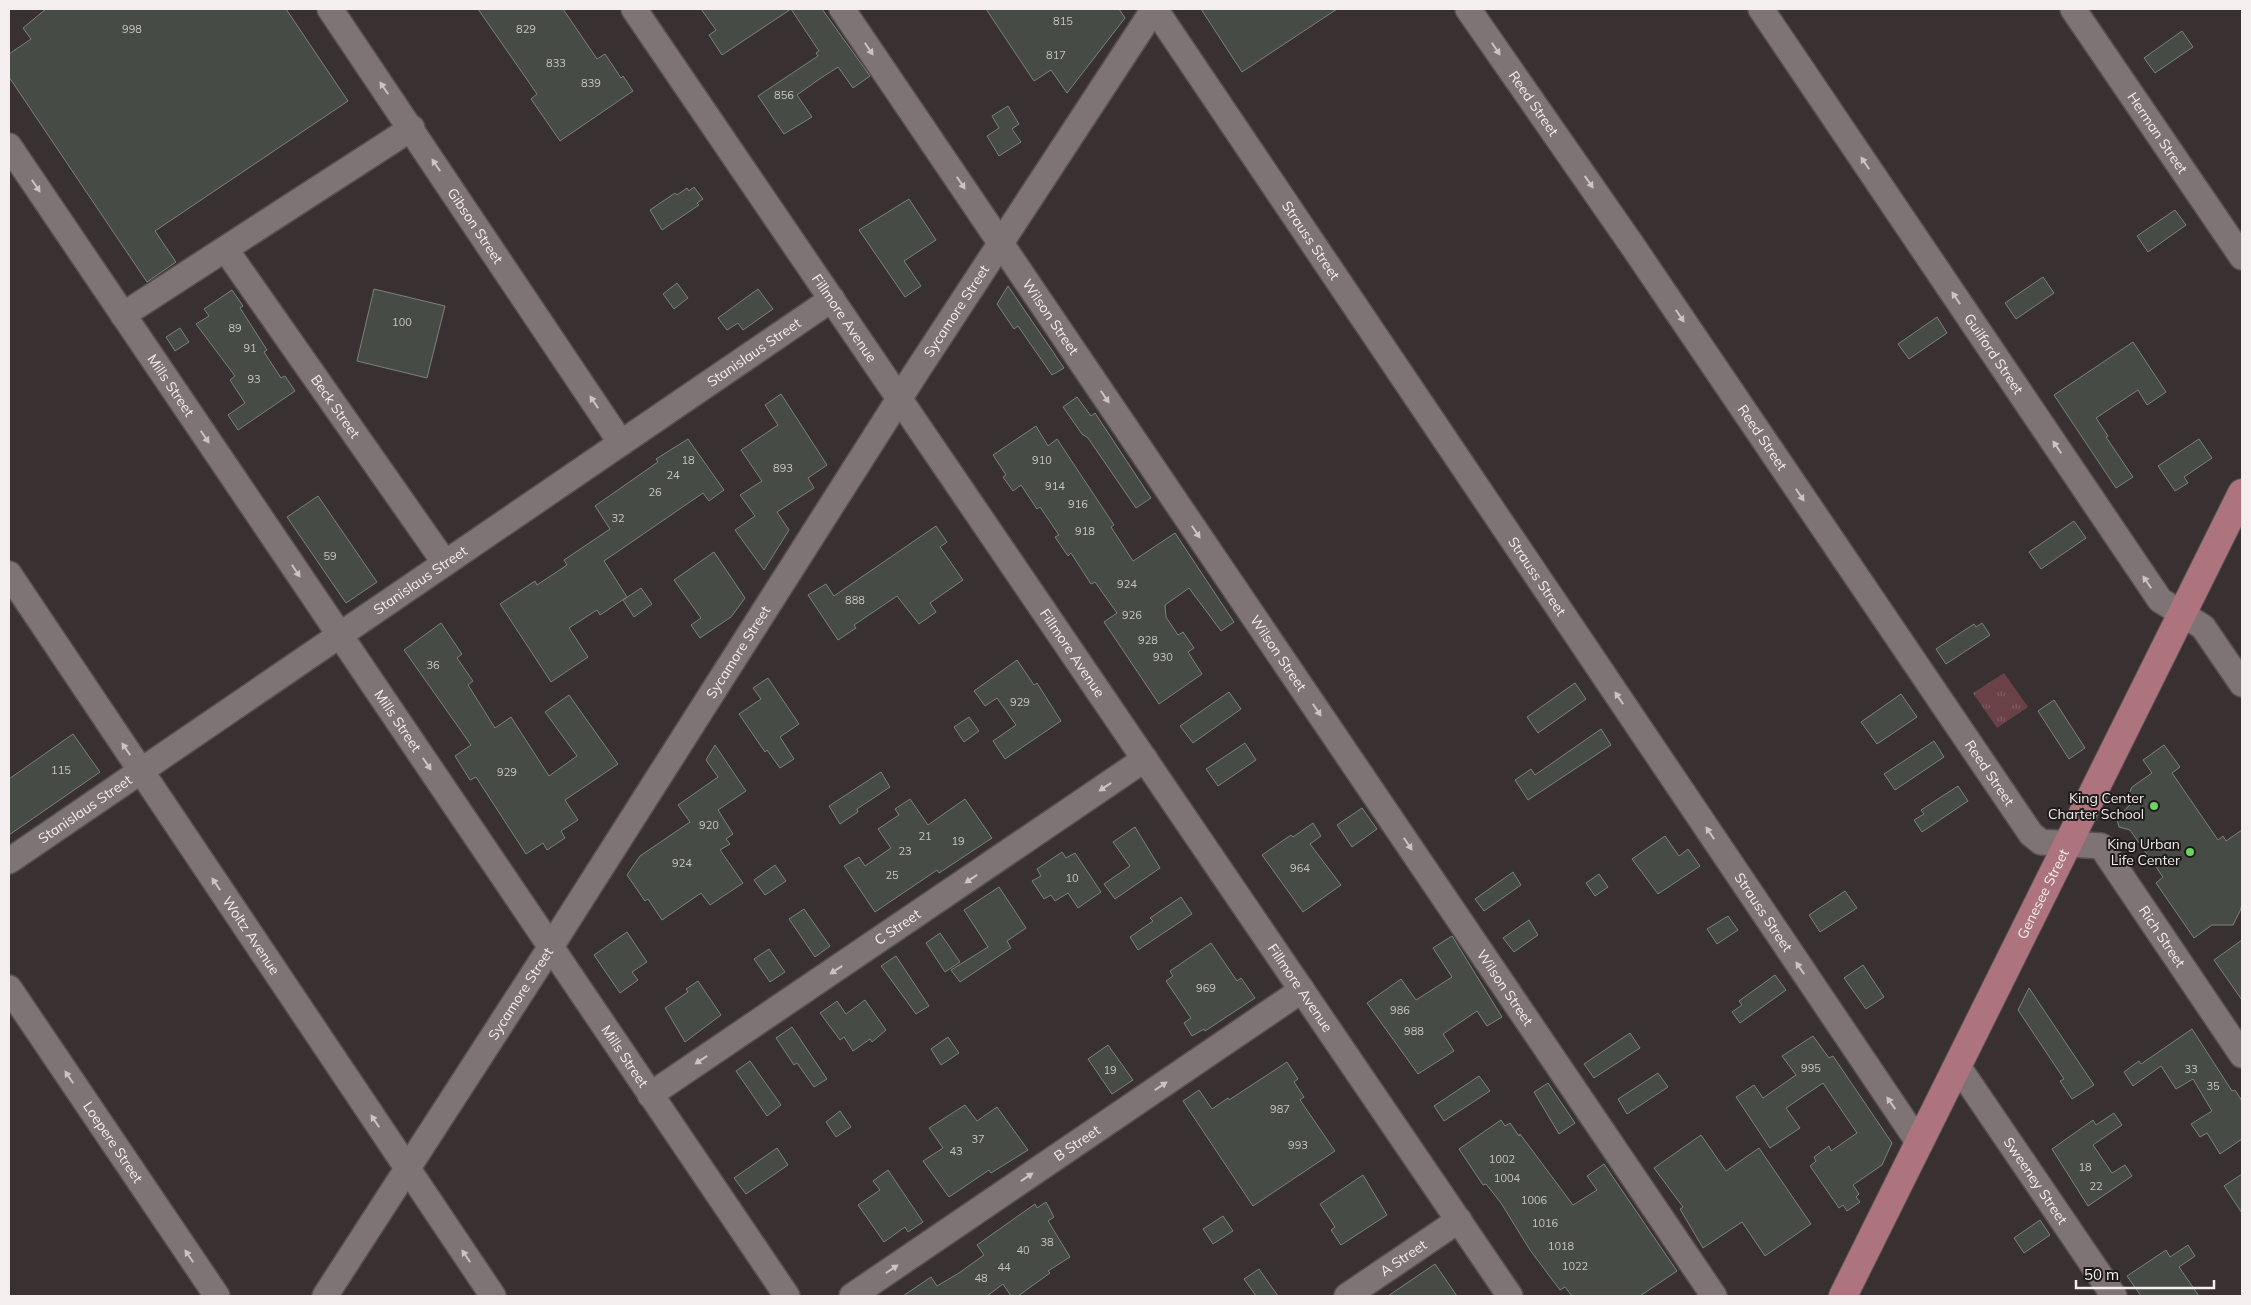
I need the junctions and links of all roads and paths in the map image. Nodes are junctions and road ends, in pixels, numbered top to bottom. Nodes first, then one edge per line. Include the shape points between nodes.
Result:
1 (330, 9) edge
2 (634, 9) edge
3 (842, 9) edge
4 (1154, 9) edge
5 (1468, 9) edge
6 (1761, 9) edge
7 (2073, 9) edge
8 (412, 128) junction
9 (9, 146) edge
10 (1002, 244) junction
11 (226, 250) junction
12 (2242, 257) edge
13 (832, 299) junction
14 (123, 315) junction
15 (900, 399) junction
16 (621, 443) junction
17 (2242, 492) edge
18 (445, 563) junction
19 (9, 574) edge
20 (2182, 614) junction
21 (340, 635) junction
22 (2242, 684) edge
23 (1145, 759) junction
24 (140, 771) junction
25 (2069, 844) junction
26 (9, 860) edge
27 (550, 948) junction
28 (9, 988) edge
29 (1302, 990) junction
30 (2242, 1054) edge
31 (1957, 1065) junction
32 (650, 1095) junction
33 (1919, 1143) junction
34 (407, 1168) junction
35 (1459, 1220) junction
36 (216, 1296) edge
37 (325, 1296) edge
38 (493, 1296) edge
39 (786, 1296) edge
40 (852, 1296) edge
41 (1347, 1296) edge
42 (1510, 1296) edge
43 (1714, 1296) edge
44 (1843, 1296) edge
45 (2114, 1296) edge

8 -> 1 street, Gibson Street
2 - 13 street, Fillmore Avenue
3 -> 10 street, Wilson Street
4 - 10 street, Sycamore Street
33 -> 4 street, Strauss Street
5 -> 25 street, Reed Street via 1632,244 2032,834 2041,842
20 -> 6 street, Guilford Street via 2160,600
7 - 12 street, Herman Street
8 - 11 street
16 -> 8 street, Gibson Street
9 -> 14 street, Mills Street
10 - 15 street, Sycamore Street
10 -> 43 street, Wilson Street
11 - 14 street
11 - 18 street, Beck Street
13 - 15 street, Fillmore Avenue
13 - 16 street, Stanislaus Street
14 -> 21 street, Mills Street
15 - 23 street, Fillmore Avenue
15 - 27 street, Sycamore Street
16 - 18 street, Stanislaus Street
17 - 20 main road, Genesee Street
18 - 21 street, Stanislaus Street
24 -> 19 street, Woltz Avenue
20 - 22 street, Guilford Street via 2203,627
20 - 25 main road, Genesee Street
21 - 24 street, Stanislaus Street
21 -> 27 street, Mills Street
23 - 29 street, Fillmore Avenue
23 -> 32 street, C Street
24 - 26 street, Stanislaus Street
34 -> 24 street, Woltz Avenue
25 - 30 street, Rich Street via 2101,846
25 - 31 main road, Genesee Street
27 - 32 street, Mills Street
27 - 34 street, Sycamore Street
36 -> 28 street, Loepere Street
29 - 35 street, Fillmore Avenue
40 -> 29 street, B Street
31 - 33 main road, Genesee Street
31 - 45 street, Sweeney Street
32 - 39 street, Mills Street
33 - 44 main road, Genesee Street
34 - 37 street, Sycamore Street
38 -> 34 street, Woltz Avenue
35 - 41 street, A Street
35 - 42 street, Fillmore Avenue

